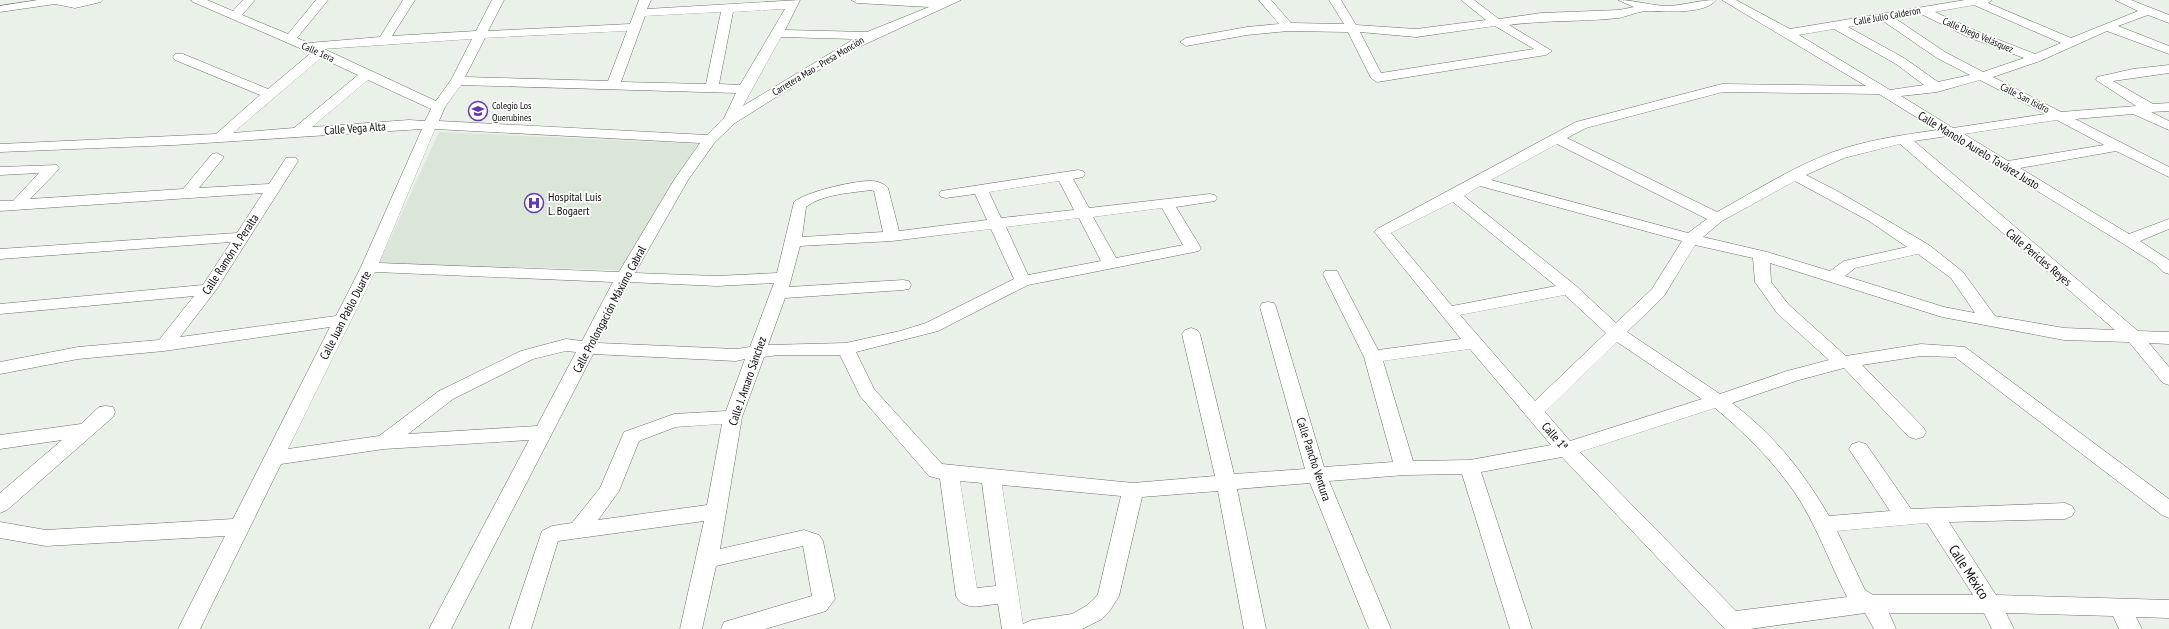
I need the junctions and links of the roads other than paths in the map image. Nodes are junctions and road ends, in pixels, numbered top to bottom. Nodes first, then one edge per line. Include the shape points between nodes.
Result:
1 (96, 0) edge
2 (197, 0) edge
3 (249, 0) edge
4 (323, 0) edge
5 (409, 0) edge
6 (498, 0) edge
7 (645, 0) edge
8 (856, 0) edge
9 (871, 0) edge
10 (1265, 0) edge
11 (1335, 0) edge
12 (1467, 0) edge
13 (1624, 0) edge
14 (1710, 0) edge
15 (1728, 0) edge
16 (2122, 0) edge
17 (1981, 1) edge
18 (794, 2) edge
19 (951, 2) edge
20 (728, 8) junction
21 (1644, 8) junction
22 (0, 9) edge
23 (1921, 10) junction
24 (2148, 11) junction
25 (640, 13) junction
26 (235, 16) junction
27 (1884, 16) junction
28 (2169, 19) edge
29 (1496, 22) junction
30 (1836, 25) junction
31 (635, 27) junction
32 (1288, 27) junction
33 (1352, 28) junction
34 (2108, 28) junction
35 (777, 33) junction
36 (1788, 33) junction
37 (480, 35) junction
38 (868, 36) junction
39 (290, 39) junction
40 (384, 40) junction
41 (1186, 42) dead end
42 (2072, 43) junction
43 (314, 49) junction
44 (2169, 50) edge
45 (179, 56) dead end
46 (2034, 58) junction
47 (2169, 69) edge
48 (367, 74) junction
49 (1984, 77) junction
50 (456, 81) junction
51 (612, 86) junction
52 (712, 88) junction
53 (1936, 88) junction
54 (744, 89) junction
55 (1885, 92) junction
56 (269, 94) junction
57 (438, 107) junction
58 (2148, 107) junction
59 (2169, 107) edge
60 (2132, 109) junction
61 (2059, 116) junction
62 (730, 120) junction
63 (430, 126) junction
64 (2169, 126) edge
65 (298, 132) junction
66 (1950, 133) junction
67 (221, 137) junction
68 (1555, 138) junction
69 (710, 139) junction
70 (1903, 139) junction
71 (2117, 147) junction
72 (0, 148) edge
73 (217, 157) dead end
74 (291, 161) dead end
75 (2005, 166) junction
76 (0, 171) edge
77 (2169, 172) edge
78 (1796, 176) junction
79 (1477, 181) junction
80 (273, 188) junction
81 (980, 189) junction
82 (188, 194) junction
83 (946, 194) dead end
84 (1454, 195) junction
85 (1210, 198) dead end
86 (1167, 204) junction
87 (17, 205) junction
88 (0, 206) edge
89 (1084, 214) junction
90 (1718, 218) junction
91 (997, 224) junction
92 (2169, 224) edge
93 (892, 236) junction
94 (241, 237) junction
95 (1691, 239) junction
96 (2128, 240) junction
97 (793, 242) junction
98 (1923, 248) junction
99 (0, 254) edge
100 (1761, 255) junction
101 (1110, 264) junction
102 (369, 268) junction
103 (2169, 269) edge
104 (1331, 274) dead end
105 (1833, 276) junction
106 (624, 277) junction
107 (1023, 281) junction
108 (903, 285) dead end
109 (781, 286) junction
110 (1569, 289) junction
111 (208, 290) junction
112 (1268, 307) dead end
113 (0, 309) edge
114 (1448, 312) junction
115 (343, 320) junction
116 (1989, 320) junction
117 (1616, 332) junction
118 (1191, 334) dead end
119 (2136, 338) junction
120 (2169, 338) edge
121 (1474, 343) junction
122 (164, 345) junction
123 (587, 348) junction
124 (846, 349) junction
125 (756, 354) junction
126 (1374, 357) junction
127 (1845, 361) junction
128 (0, 368) edge
129 (2169, 379) edge
130 (1718, 402) junction
131 (106, 412) dead end
132 (1534, 412) junction
133 (733, 417) junction
134 (83, 430) junction
135 (544, 432) junction
136 (1916, 432) dead end
137 (0, 442) edge
138 (384, 442) junction
139 (1566, 449) junction
140 (1859, 449) dead end
141 (274, 458) junction
142 (1470, 467) junction
143 (1405, 468) junction
144 (949, 474) junction
145 (1316, 474) junction
146 (992, 478) junction
147 (1226, 482) junction
148 (1133, 490) junction
149 (0, 506) edge
150 (2065, 510) dead end
151 (2169, 510) edge
152 (716, 512) junction
153 (1934, 515) junction
154 (1906, 518) junction
155 (1823, 524) junction
156 (240, 527) junction
157 (579, 529) junction
158 (0, 530) edge
159 (707, 560) junction
160 (1007, 594) junction
161 (1867, 604) junction
162 (1991, 605) junction
163 (2119, 608) junction
164 (2169, 609) edge
165 (1735, 625) edge
166 (188, 629) edge
167 (440, 629) edge
168 (520, 629) edge
169 (691, 629) edge
170 (732, 629) edge
171 (1013, 629) edge
172 (1032, 629) edge
173 (1255, 629) edge
174 (1380, 629) edge
175 (1522, 629) edge
176 (1885, 629) edge
177 (2003, 629) edge
178 (2131, 629) edge

1 - 22 street via 75,6 55,1
2 - 26 street, Calle 1era
3 - 26 street
4 - 39 street
5 - 40 street
6 - 37 street, Calle Juan Pablo Duarte
7 - 25 street
8 - 9 street
9 - 19 street
10 - 32 street
11 - 33 street
12 - 29 street
13 - 21 street
14 - 21 street via 1680,9
15 - 36 street, Calle Manolo Aurelo Tavárez Justo
16 - 24 street
17 - 23 street, Calle Julio Calderon
17 - 42 street
18 - 20 street
18 - 35 street, Calle Prolongación Máximo Cabral
19 - 38 street, Carretera Mao - Presa Monción
20 - 25 street
20 - 52 street
21 - 29 street via 1618,14 1541,17
23 - 27 street, Calle Julio Calderon
23 - 46 street, Calle Diego Velásquez via 1972,34
24 - 28 street
24 - 34 street
25 - 31 street
26 - 39 street, Calle 1era
27 - 30 street, Calle Julio Calderon
27 - 49 street, Calle San Isidro via 1941,55
29 - 33 street via 1416,33
29 - 33 street via 1546,51 1377,78
30 - 36 street, Calle Julio Calderon
30 - 53 street via 1900,61
31 - 37 street
31 - 51 street
32 - 33 street
32 - 41 street via 1247,31
34 - 42 street
34 - 44 street
35 - 38 street
35 - 54 street, Calle Prolongación Máximo Cabral
36 - 55 street, Calle Manolo Aurelo Tavárez Justo
37 - 40 street
37 - 50 street, Calle Juan Pablo Duarte
38 - 62 street, Carretera Mao - Presa Monción via 808,70
39 - 43 street, Calle 1era
40 - 43 street
42 - 46 street
43 - 48 street, Calle 1era
43 - 56 street
45 - 56 street
46 - 49 street
47 - 58 street via 2133,72 2102,80
48 - 57 street, Calle 1era
48 - 65 street
49 - 53 street
49 - 61 street, Calle San Isidro
50 - 51 street
50 - 57 street, Calle Juan Pablo Duarte
51 - 52 street
52 - 54 street
53 - 55 street
54 - 62 street, Calle Prolongación Máximo Cabral
55 - 66 street, Calle Manolo Aurelo Tavárez Justo
55 - 68 street via 1722,88 1581,125
56 - 67 street
57 - 63 street, Calle Juan Pablo Duarte
58 - 59 street
58 - 60 street
60 - 61 street
60 - 64 street
61 - 66 street
61 - 71 street, Calle San Isidro
62 - 69 street, Calle Prolongación Máximo Cabral
63 - 65 street, Calle Vega Alta via 409,124
63 - 69 street, Calle Vega Alta
63 - 102 street, Calle Juan Pablo Duarte
65 - 67 street, Calle Vega Alta
66 - 70 street
66 - 75 street, Calle Manolo Aurelo Tavárez Justo
67 - 72 street, Calle Vega Alta
68 - 79 street
68 - 90 street
69 - 106 street, Calle Prolongación Máximo Cabral via 681,180
70 - 78 street via 1839,155
70 - 119 street, Calle Pericles Reyes
71 - 75 street
71 - 77 street, Calle San Isidro
73 - 82 street
74 - 80 street, Calle Ramón A. Peralta
75 - 96 street, Calle Manolo Aurelo Tavárez Justo
76 - 87 street via 52,168
78 - 90 street
78 - 98 street via 1834,195
79 - 84 street
79 - 95 street
80 - 82 street
80 - 94 street, Calle Ramón A. Peralta
81 - 83 street
81 - 89 street via 1071,175
81 - 91 street
82 - 87 street
84 - 110 street
84 - 114 street, Calle 1ª via 1382,232
85 - 86 street
86 - 89 street
86 - 101 street via 1193,248
87 - 88 street
89 - 91 street
89 - 101 street
90 - 95 street
91 - 93 street
91 - 107 street
92 - 96 street
93 - 97 street
93 - 97 street, Calle J. Amaro Sánchez via 881,188 872,185 823,194 804,201 799,205
94 - 99 street
94 - 111 street, Calle Ramón A. Peralta
95 - 100 street
95 - 117 street via 1658,292
96 - 103 street, Calle Manolo Aurelo Tavárez Justo
97 - 109 street, Calle J. Amaro Sánchez
98 - 105 street via 1850,264
98 - 116 street via 1956,276
100 - 105 street
100 - 127 street via 1762,282 1783,309
101 - 107 street
102 - 106 street
102 - 115 street, Calle Juan Pablo Duarte
104 - 126 street
105 - 116 street via 1942,312
106 - 109 street via 717,280
106 - 123 street, Calle Prolongación Máximo Cabral
107 - 124 street via 932,327
108 - 109 street
109 - 125 street, Calle J. Amaro Sánchez
110 - 114 street
110 - 117 street
111 - 113 street
111 - 122 street, Calle Ramón A. Peralta
112 - 145 street, Calle Pancho Ventura
114 - 121 street, Calle 1ª
115 - 122 street
115 - 141 street, Calle Juan Pablo Duarte
116 - 119 street via 2064,334
117 - 130 street
117 - 132 street
118 - 147 street
119 - 120 street
119 - 129 street, Calle Pericles Reyes
121 - 126 street
121 - 132 street, Calle 1ª
122 - 128 street via 78,353
123 - 125 street
123 - 135 street, Calle Prolongación Máximo Cabral
123 - 138 street via 566,345 527,355 446,395
124 - 125 street via 778,349
124 - 144 street via 866,392 932,468
125 - 133 street, Calle J. Amaro Sánchez
126 - 143 street
127 - 130 street via 1794,375
127 - 136 street
127 - 151 street via 1921,350 1961,352
130 - 139 street
130 - 155 street via 1747,424 1777,453 1801,486
131 - 134 street
132 - 139 street, Calle 1ª
133 - 152 street, Calle J. Amaro Sánchez
133 - 157 street via 674,421 631,436 609,491
134 - 137 street
134 - 149 street
135 - 138 street
135 - 167 street, Calle Prolongación Máximo Cabral
138 - 141 street
139 - 142 street
139 - 165 street, Calle 1ª
140 - 154 street
141 - 156 street, Calle Juan Pablo Duarte
142 - 143 street
142 - 175 street
143 - 145 street
144 - 146 street
144 - 160 street via 967,596 969,598
145 - 147 street
145 - 174 street, Calle Pancho Ventura
146 - 148 street
146 - 160 street
147 - 148 street
147 - 173 street
148 - 172 street via 1105,602 1090,616 1080,621
150 - 153 street
152 - 157 street
152 - 159 street, Calle J. Amaro Sánchez
153 - 154 street
153 - 162 street, Calle México
154 - 155 street
155 - 161 street via 1857,596
156 - 158 street via 46,538
156 - 166 street, Calle Juan Pablo Duarte
157 - 168 street via 552,534 549,537
159 - 169 street, Calle J. Amaro Sánchez
159 - 170 street via 804,538 812,541 824,599 822,603
160 - 171 street
161 - 162 street
161 - 165 street
161 - 176 street via 1876,609
162 - 163 street
162 - 177 street, Calle México
163 - 164 street
163 - 178 street

